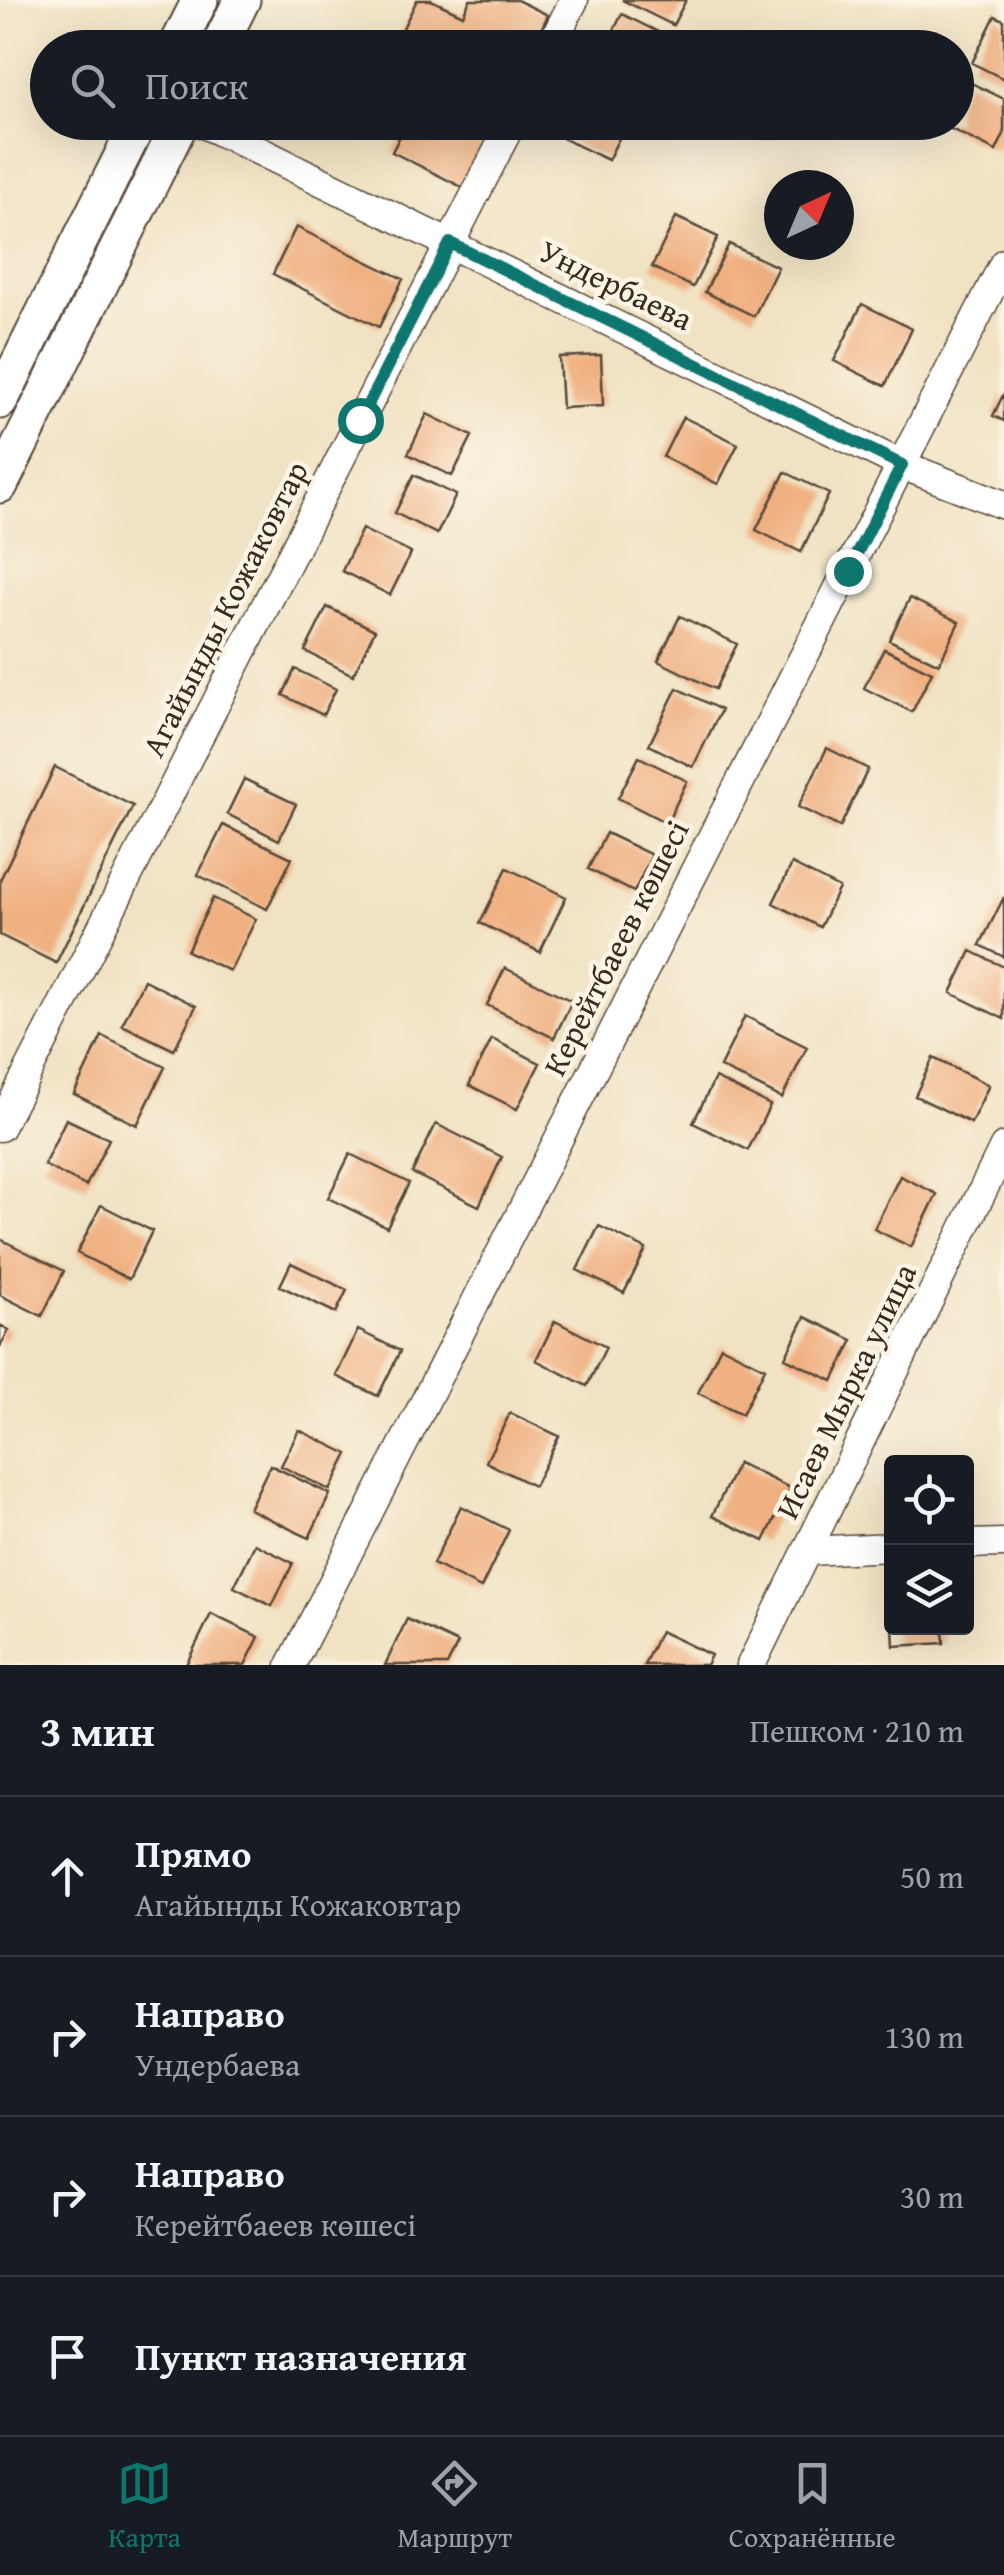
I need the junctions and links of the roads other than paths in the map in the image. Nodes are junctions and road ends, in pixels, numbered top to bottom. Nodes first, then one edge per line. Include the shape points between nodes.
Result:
1 (200, 0) edge
2 (242, 0) edge
3 (574, 0) edge
4 (185, 30) edge
5 (227, 30) edge
6 (559, 30) edge
7 (130, 140) edge
8 (172, 140) edge
9 (237, 140) edge
10 (503, 140) edge
11 (450, 243) junction
12 (1004, 263) edge
13 (0, 401) edge
14 (902, 465) junction
15 (0, 486) edge
16 (1004, 505) edge
17 (0, 1127) edge
18 (1004, 1147) edge
19 (1004, 1542) edge
20 (974, 1544) edge
21 (884, 1547) edge
22 (807, 1550) junction
23 (290, 1665) edge
24 (752, 1665) edge

1 - 4 main road
2 - 5 main road
3 - 6 street
7 - 13 main road
8 - 15 main road
9 - 11 street, Ундербаева
10 - 11 street, Агайынды Кожаковтар
11 - 14 street, Ундербаева
11 - 17 street, Агайынды Кожаковтар
12 - 14 street, Керейтбаеев көшесі
14 - 16 street, Ундербаева
14 - 23 street, Керейтбаеев көшесі
18 - 22 street, Исаев Мырка улица
19 - 20 street
21 - 22 street
22 - 24 street, Исаев Мырка улица

